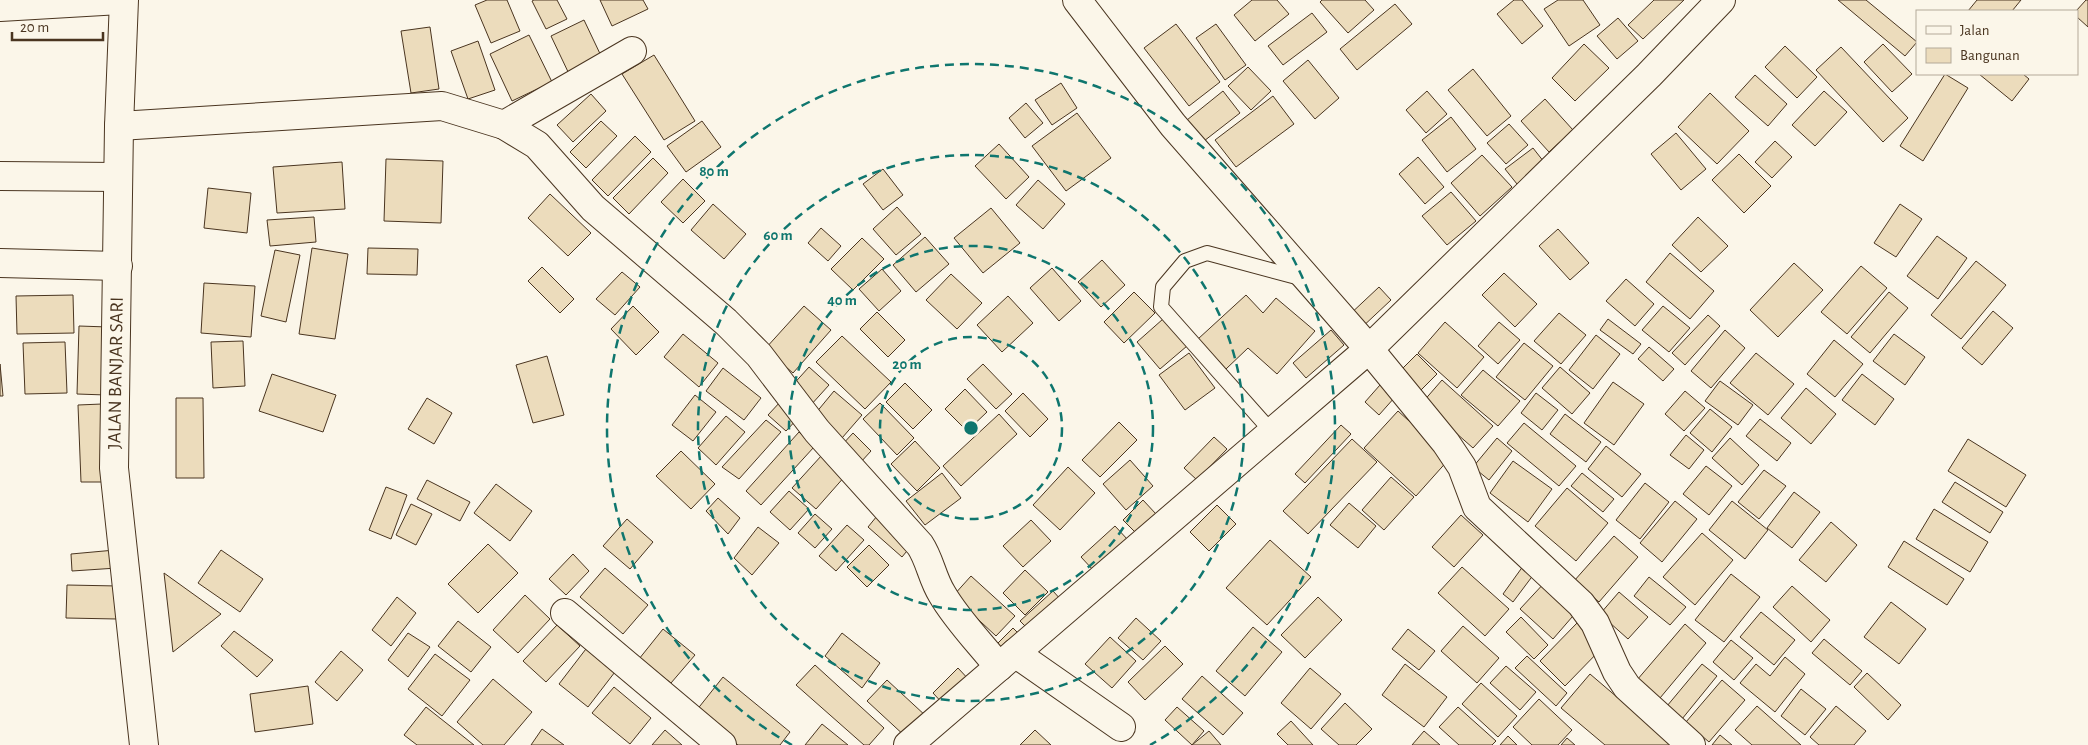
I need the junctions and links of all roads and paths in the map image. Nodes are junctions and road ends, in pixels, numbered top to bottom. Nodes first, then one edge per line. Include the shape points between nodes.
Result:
1 (120, 0) edge
2 (124, 0) edge
3 (1077, 0) edge
4 (1715, 2) edge
5 (0, 7) edge
6 (632, 51) dead end
7 (504, 125) junction
8 (119, 126) junction
9 (0, 176) edge
10 (118, 177) junction
11 (0, 263) edge
12 (118, 266) junction
13 (1308, 280) junction
14 (1369, 349) junction
15 (1272, 432) junction
16 (566, 612) dead end
17 (1007, 660) junction
18 (1121, 727) dead end
19 (144, 745) edge
20 (722, 745) edge
21 (908, 745) edge
22 (1691, 745) edge

1 - 5 street
2 - 8 street, JALAN BANJAR SARI
3 - 13 street via 1173,125
4 - 14 street via 1649,75
6 - 7 street
7 - 8 street via 442,106
7 - 17 street via 537,145 593,208 726,322 759,355 817,430 920,544 929,559 935,582 949,606
8 - 10 street, JALAN BANJAR SARI
9 - 10 street
10 - 12 street, JALAN BANJAR SARI
11 - 12 street
12 - 19 street, JALAN BANJAR SARI via 114,468
13 - 14 street
13 - 15 lane via 1207,253 1185,261 1163,287 1162,307
14 - 15 street
14 - 22 street via 1446,443 1462,467 1477,507 1582,604 1627,687
15 - 17 street
16 - 20 street
17 - 18 street
17 - 21 street

